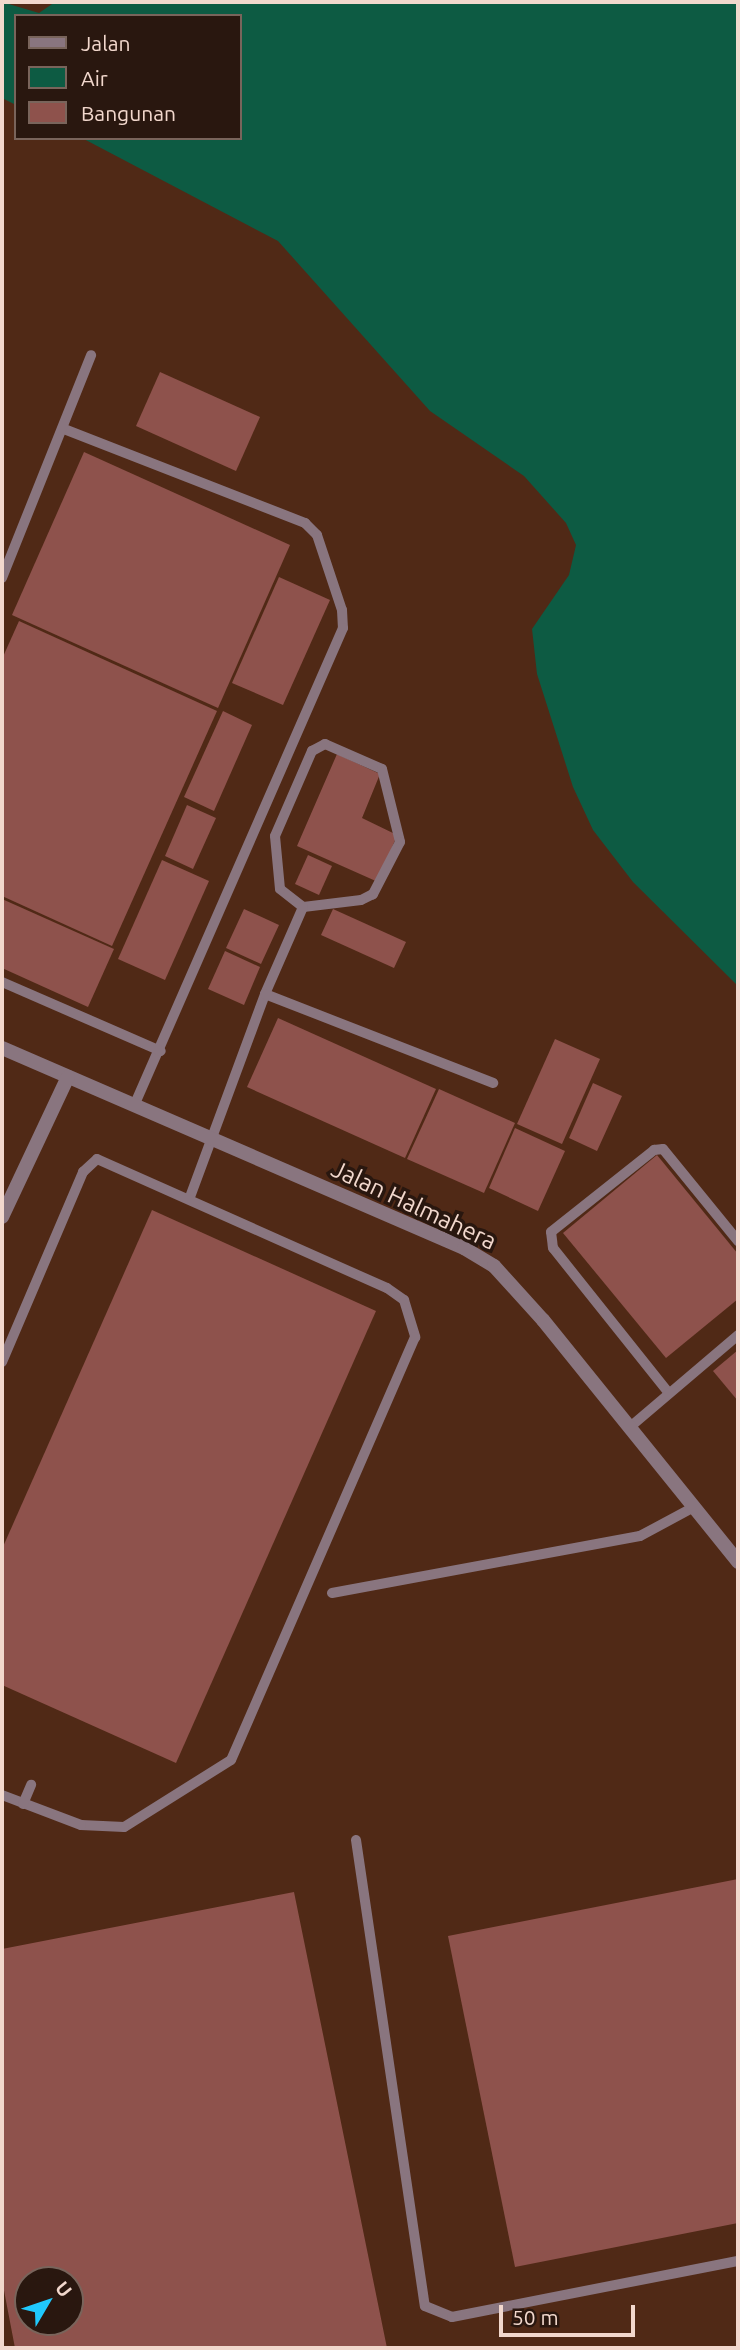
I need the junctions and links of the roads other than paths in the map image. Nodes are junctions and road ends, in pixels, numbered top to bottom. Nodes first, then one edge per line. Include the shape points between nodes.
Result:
1 (91, 355) dead end
2 (64, 429) junction
3 (2, 578) edge
4 (303, 906) junction
5 (2, 982) edge
6 (264, 994) junction
7 (2, 1048) edge
8 (161, 1051) junction
9 (68, 1077) junction
10 (493, 1083) dead end
11 (134, 1106) junction
12 (211, 1140) junction
13 (190, 1197) junction
14 (2, 1217) edge
15 (738, 1241) edge
16 (738, 1335) edge
17 (2, 1362) edge
18 (668, 1391) junction
19 (630, 1427) junction
20 (694, 1507) junction
21 (738, 1562) edge
22 (332, 1593) dead end
23 (31, 1785) dead end
24 (2, 1795) edge
25 (23, 1804) junction
26 (356, 1839) dead end
27 (738, 2261) edge

1 - 2 lane
2 - 3 lane
2 - 8 lane via 305,523 317,535 342,610 343,628
4 - 4 lane via 280,889 275,836 312,751 325,744 382,769 400,842 373,894 361,900
4 - 6 lane
5 - 8 lane
6 - 10 lane
6 - 12 lane
7 - 9 street, Jalan Halmahera
8 - 11 lane
9 - 11 street, Jalan Halmahera
9 - 14 street
11 - 12 street, Jalan Halmahera
12 - 13 lane
12 - 19 street, Jalan Halmahera via 464,1248 494,1266
13 - 17 lane via 97,1159 90,1163
13 - 25 lane via 387,1288 404,1300 415,1337 231,1760 124,1827 81,1825
15 - 18 lane via 663,1149 654,1150 551,1232 553,1248
16 - 18 lane
18 - 19 lane
19 - 20 street, Jalan Halmahera
20 - 21 street, Jalan Halmahera
20 - 22 lane via 640,1536
23 - 25 lane
24 - 25 lane
26 - 27 lane via 425,2306 452,2317

